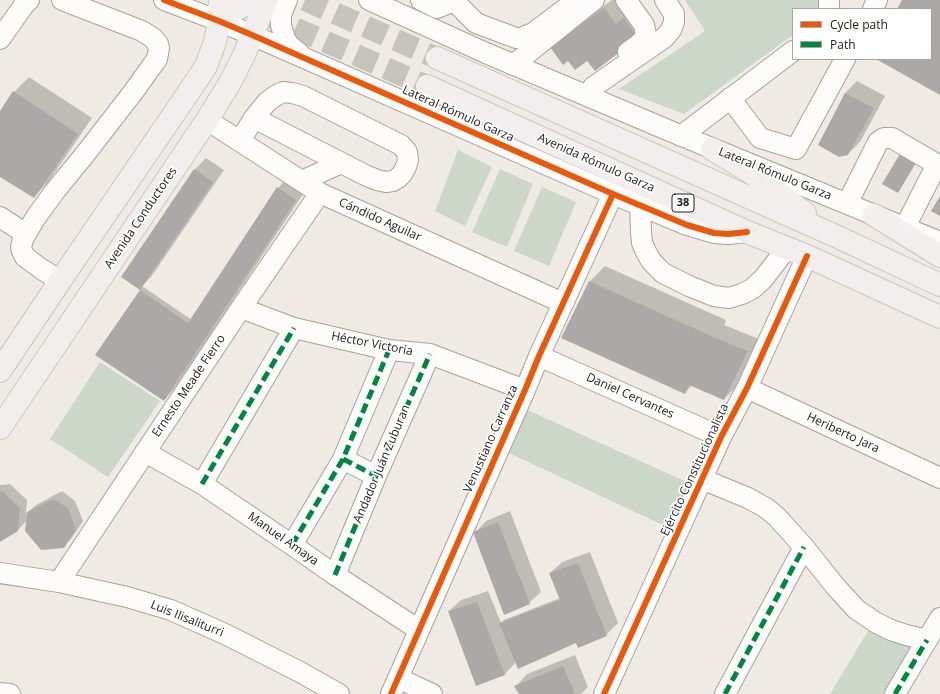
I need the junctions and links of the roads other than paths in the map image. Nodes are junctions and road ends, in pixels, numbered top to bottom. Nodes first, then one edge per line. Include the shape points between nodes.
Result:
1 (29, 0) edge
2 (62, 0) edge
3 (164, 0) edge
4 (254, 0) edge
5 (267, 0) edge
6 (287, 0) edge
7 (369, 0) edge
8 (421, 0) edge
9 (454, 0) edge
10 (577, 0) edge
11 (594, 0) edge
12 (626, 0) edge
13 (665, 0) edge
14 (220, 10) edge
15 (476, 23) junction
16 (252, 35) junction
17 (0, 39) edge
18 (465, 44) junction
19 (792, 52) edge
20 (437, 58) tunnel mouth
21 (306, 59) junction
22 (845, 60) edge
23 (513, 65) junction
24 (427, 86) tunnel mouth
25 (591, 92) junction
26 (730, 98) junction
27 (254, 118) junction
28 (207, 120) junction
29 (681, 136) junction
30 (240, 141) junction
31 (712, 149) junction
32 (341, 163) junction
33 (938, 165) edge
34 (302, 181) junction
35 (320, 193) junction
36 (612, 194) junction
37 (847, 204) junction
38 (640, 205) junction
39 (874, 214) junction
40 (0, 217) edge
41 (904, 227) junction
42 (747, 232) junction
43 (26, 234) junction
44 (840, 238) junction
45 (940, 242) edge
46 (787, 248) junction
47 (807, 256) junction
48 (940, 256) edge
49 (60, 281) junction
50 (940, 285) edge
51 (563, 303) junction
52 (241, 308) junction
53 (940, 317) edge
54 (294, 328) junction
55 (389, 350) junction
56 (430, 354) junction
57 (539, 356) junction
58 (0, 371) edge
59 (747, 388) junction
60 (525, 390) junction
61 (0, 428) edge
62 (722, 437) junction
63 (145, 452) junction
64 (343, 459) junction
65 (376, 476) junction
66 (940, 478) edge
67 (702, 479) junction
68 (202, 484) junction
69 (292, 545) junction
70 (804, 547) junction
71 (0, 573) edge
72 (335, 576) junction
73 (59, 582) junction
74 (940, 618) edge
75 (420, 630) junction
76 (927, 640) junction
77 (394, 686) edge
78 (0, 693) edge
79 (10, 694) edge
80 (338, 694) edge
81 (432, 694) edge
82 (604, 694) edge
83 (725, 694) edge
84 (895, 694) edge

1 - 17 street
2 - 43 street via 142,31 158,44 159,54 134,91 55,191
3 - 14 street, Lateral Rómulo Garza
4 - 14 main road via 231,12
5 - 16 main road, Avenida Conductores
6 - 21 street via 281,17 285,39
7 - 18 street, Lateral Rómulo Garza
8 - 9 street via 437,8
9 - 15 street
10 - 15 street via 533,33 521,38
11 - 23 street
12 - 25 street via 644,25 646,35 604,70
13 - 25 street via 674,14 671,30 664,38
14 - 16 street, Lateral Rómulo Garza
14 - 49 main road via 215,42 206,66
15 - 18 street
16 - 21 street, Lateral Rómulo Garza
16 - 28 main road, Avenida Conductores via 231,81
18 - 23 street, Lateral Rómulo Garza
19 - 26 street
20 - 44 main road
21 - 36 street, Lateral Rómulo Garza
22 - 26 street via 796,149 760,138
23 - 25 street, Lateral Rómulo Garza
24 - 42 main road, Avenida Rómulo Garza / 38
25 - 29 street, Lateral Rómulo Garza
26 - 29 street
27 - 30 street
27 - 32 street
27 - 32 street via 275,96 283,92 292,93 303,96 401,145 407,152 408,160 402,174 393,181 386,182
28 - 30 street, Cándido Aguilar
28 - 61 main road, Avenida Conductores
29 - 31 street, Lateral Rómulo Garza
30 - 34 street, Cándido Aguilar
31 - 37 street, Lateral Rómulo Garza
31 - 44 main road via 750,172
32 - 34 street
33 - 37 street via 892,138 884,138 878,142
33 - 41 street
34 - 35 street, Cándido Aguilar
35 - 51 street, Cándido Aguilar
35 - 52 street, Ernesto Meade Fierro
36 - 38 street, Lateral Rómulo Garza
36 - 51 street, Venustiano Carranza
37 - 39 street, Lateral Rómulo Garza
38 - 42 street, Lateral Rómulo Garza via 714,233
38 - 46 street via 642,243 652,262 663,273 714,296 729,298 752,289 764,280
39 - 41 street, Lateral Rómulo Garza
39 - 48 main road
40 - 43 street
41 - 45 street, Lateral Rómulo Garza
42 - 46 main road, Avenida Rómulo Garza / 38
43 - 49 street via 21,247 25,257
44 - 50 main road
46 - 47 main road, Avenida Rómulo Garza / 38
47 - 53 main road, Avenida Rómulo Garza / 38
47 - 59 street, Ejército Constitucionalista
49 - 58 main road
51 - 57 street, Venustiano Carranza
52 - 54 street, Héctor Victoria
52 - 63 street, Ernesto Meade Fierro
54 - 55 street, Héctor Victoria
54 - 68 street
55 - 56 street, Héctor Victoria
55 - 64 street
56 - 60 street, Héctor Victoria
56 - 65 street, Andador Juán Zuburan
57 - 60 street, Venustiano Carranza
57 - 62 street, Daniel Cervantes
59 - 62 street, Ejército Constitucionalista
59 - 66 street, Heriberto Jara
60 - 75 street, Venustiano Carranza
62 - 67 street, Ejército Constitucionalista
63 - 68 street, Manuel Amaya
63 - 73 street, Ernesto Meade Fierro
64 - 65 street
64 - 69 street
65 - 72 street, Andador Juán Zuburan
67 - 70 street via 766,508
67 - 82 street, Ejército Constitucionalista
68 - 69 street, Manuel Amaya
69 - 72 street, Manuel Amaya
70 - 76 street via 856,609 891,630
70 - 83 street
71 - 73 street, Luis Ilisaliturri
72 - 75 street, Manuel Amaya
73 - 80 street, Luis Ilisaliturri via 171,610 227,635
74 - 76 street
75 - 77 street, Venustiano Carranza
76 - 84 street
77 - 81 street
78 - 79 street

